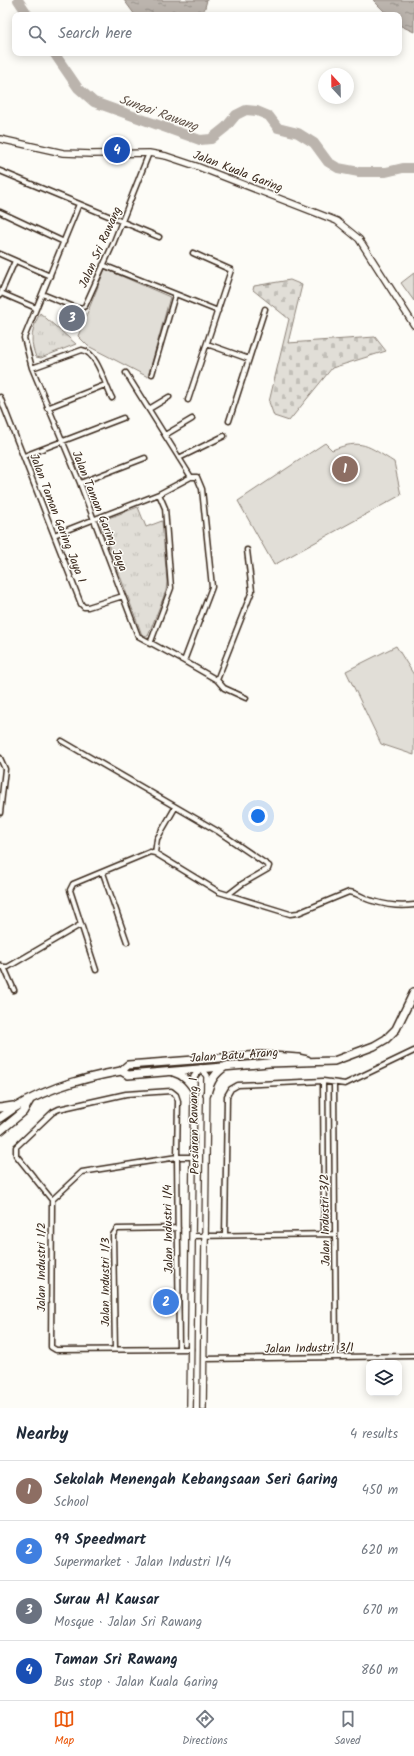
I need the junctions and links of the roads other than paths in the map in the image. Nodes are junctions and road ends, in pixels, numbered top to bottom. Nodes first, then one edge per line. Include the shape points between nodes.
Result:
1 (0, 139) edge
2 (149, 153) junction
3 (0, 171) edge
4 (79, 204) junction
5 (0, 212) edge
6 (122, 222) junction
7 (159, 237) dead end
8 (64, 242) junction
9 (193, 253) dead end
10 (0, 254) edge
11 (15, 261) junction
12 (103, 265) junction
13 (50, 276) junction
14 (1, 294) edge
15 (42, 294) junction
16 (176, 295) junction
17 (36, 308) junction
18 (265, 310) dead end
19 (218, 311) junction
20 (414, 325) edge
21 (207, 344) junction
22 (249, 359) junction
23 (32, 368) junction
24 (126, 373) dead end
25 (152, 374) dead end
26 (105, 385) junction
27 (0, 397) edge
28 (169, 397) dead end
29 (112, 398) dead end
30 (188, 400) dead end
31 (48, 408) junction
32 (149, 409) junction
33 (123, 418) dead end
34 (192, 419) dead end
35 (229, 421) dead end
36 (165, 435) junction
37 (224, 436) dead end
38 (62, 443) junction
39 (24, 456) junction
40 (145, 458) dead end
41 (179, 458) junction
42 (191, 477) junction
43 (80, 483) junction
44 (159, 494) junction
45 (94, 519) junction
46 (54, 535) junction
47 (247, 550) dead end
48 (123, 596) junction
49 (150, 644) junction
50 (184, 661) junction
51 (217, 680) junction
52 (246, 698) dead end
53 (62, 741) dead end
54 (0, 758) edge
55 (175, 808) junction
56 (0, 813) edge
57 (155, 853) junction
58 (102, 873) junction
59 (229, 894) junction
60 (414, 904) edge
61 (80, 925) junction
62 (127, 942) dead end
63 (2, 966) edge
64 (96, 970) dead end
65 (14, 990) dead end
66 (414, 992) edge
67 (414, 1051) edge
68 (212, 1058) junction
69 (187, 1059) junction
70 (311, 1061) junction
71 (226, 1066) junction
72 (200, 1068) junction
73 (121, 1071) junction
74 (170, 1071) junction
75 (323, 1081) junction
76 (334, 1083) junction
77 (194, 1089) junction
78 (207, 1094) junction
79 (30, 1100) junction
80 (16, 1105) junction
81 (0, 1108) edge
82 (0, 1118) edge
83 (1, 1127) edge
84 (177, 1157) junction
85 (193, 1157) junction
86 (52, 1200) junction
87 (178, 1228) junction
88 (324, 1234) junction
89 (335, 1234) junction
90 (206, 1235) junction
91 (225, 1235) junction
92 (193, 1236) junction
93 (115, 1349) junction
94 (179, 1349) junction
95 (192, 1349) junction
96 (414, 1356) edge
97 (336, 1358) junction
98 (204, 1359) junction
99 (190, 1408) edge
100 (203, 1408) edge

1 - 2 street, Jalan Kuala Garing via 63,153
2 - 6 street, Jalan Sri Rawang
2 - 20 street, Jalan Kuala Garing via 196,166 337,221 359,239
3 - 4 street
4 - 6 street
4 - 8 street, Jalan Taman Garing Jaya
5 - 8 street
6 - 7 street
6 - 12 street, Jalan Sri Rawang
8 - 13 street, Jalan Taman Garing Jaya
9 - 19 street via 231,270
10 - 11 street
11 - 13 street
11 - 14 street
12 - 15 street, Jalan Sri Rawang via 82,308
12 - 16 street
13 - 15 street, Jalan Taman Garing Jaya
14 - 17 street
15 - 17 street, Jalan Taman Garing Jaya
16 - 19 street
16 - 25 street
17 - 23 street, Jalan Taman Garing Jaya via 24,338
18 - 22 street
19 - 21 street
21 - 22 street
21 - 30 street
22 - 35 street
23 - 26 street via 85,350 95,360
23 - 31 street, Jalan Taman Garing Jaya
24 - 32 street
26 - 29 street
26 - 31 street
27 - 39 street, Jalan Taman Garing Jaya 1
28 - 32 street
31 - 38 street, Jalan Taman Garing Jaya
32 - 36 street
33 - 38 street
34 - 36 street
36 - 41 street
37 - 41 street
38 - 39 street
38 - 43 street, Jalan Taman Garing Jaya
39 - 46 street, Jalan Taman Garing Jaya 1
40 - 43 street
41 - 42 street
42 - 44 street
42 - 50 street via 198,477 200,482 212,586
43 - 45 street, Jalan Taman Garing Jaya
44 - 45 street
44 - 49 street via 164,508 171,588
45 - 46 street
45 - 48 street, Jalan Taman Garing Jaya
46 - 48 street, Jalan Taman Garing Jaya 1 via 84,607
47 - 51 street via 252,590
48 - 49 street, Jalan Taman Garing Jaya via 138,636
49 - 50 street, Jalan Taman Garing Jaya
50 - 51 street, Jalan Taman Garing Jaya
51 - 52 street, Jalan Taman Garing Jaya via 220,686
53 - 55 street
54 - 56 street via 4,769
55 - 57 street via 157,839
55 - 59 street via 219,832 269,866
57 - 58 street via 150,852
57 - 59 street via 219,892
58 - 61 street via 71,886
58 - 62 street
59 - 60 street via 290,914 349,892 373,902 402,907
61 - 63 street via 8,967
61 - 64 street
63 - 65 street
66 - 70 main road, Jalan Batu Arang via 396,1029 386,1039 334,1060
67 - 76 street via 345,1084
68 - 69 main road
68 - 70 main road via 260,1055
68 - 72 main road
69 - 72 main road via 195,1062
69 - 73 main road via 128,1065
70 - 71 main road, Jalan Batu Arang
71 - 72 main road, Jalan Batu Arang
71 - 78 main road via 213,1078
72 - 74 main road, Jalan Batu Arang
72 - 77 street, Persiaran Rawang 1 via 194,1077
72 - 78 street, Persiaran Rawang 1 via 207,1076
73 - 74 main road, Jalan Batu Arang via 128,1075
73 - 79 main road, Jalan Batu Arang via 61,1085
74 - 77 main road via 188,1080
75 - 76 street
75 - 88 street
75 - 91 street via 238,1085 231,1089 227,1096
76 - 89 street, Jalan Industri 3/2
77 - 85 street, Persiaran Rawang 1
78 - 90 street, Persiaran Rawang 1
79 - 80 main road, Jalan Batu Arang
79 - 83 main road, Jalan Batu Arang via 23,1112
80 - 81 main road
80 - 82 main road, Jalan Batu Arang
84 - 85 street
84 - 86 street via 82,1172
84 - 86 street, Jalan Industri 1/4 via 178,1101 171,1091 126,1094 59,1108 16,1147 16,1155
84 - 87 street, Jalan Industri 1/4
85 - 92 street, Persiaran Rawang 1
86 - 93 street, Jalan Industri 1/2 via 52,1346 56,1350
87 - 93 street, Jalan Industri 1/3 via 117,1229 113,1235
87 - 94 street, Jalan Industri 1/4
88 - 89 street
88 - 91 street
89 - 97 street, Jalan Industri 3/2
90 - 91 street
90 - 92 street
90 - 98 street, Persiaran Rawang 1
92 - 95 street, Persiaran Rawang 1
93 - 94 street, Jalan Industri 1/2
94 - 95 street, Jalan Industri 1/2
95 - 99 street, Persiaran Rawang 1
96 - 97 street, Jalan Industri 3/1
97 - 98 street, Jalan Industri 3/1
98 - 100 street, Persiaran Rawang 1

